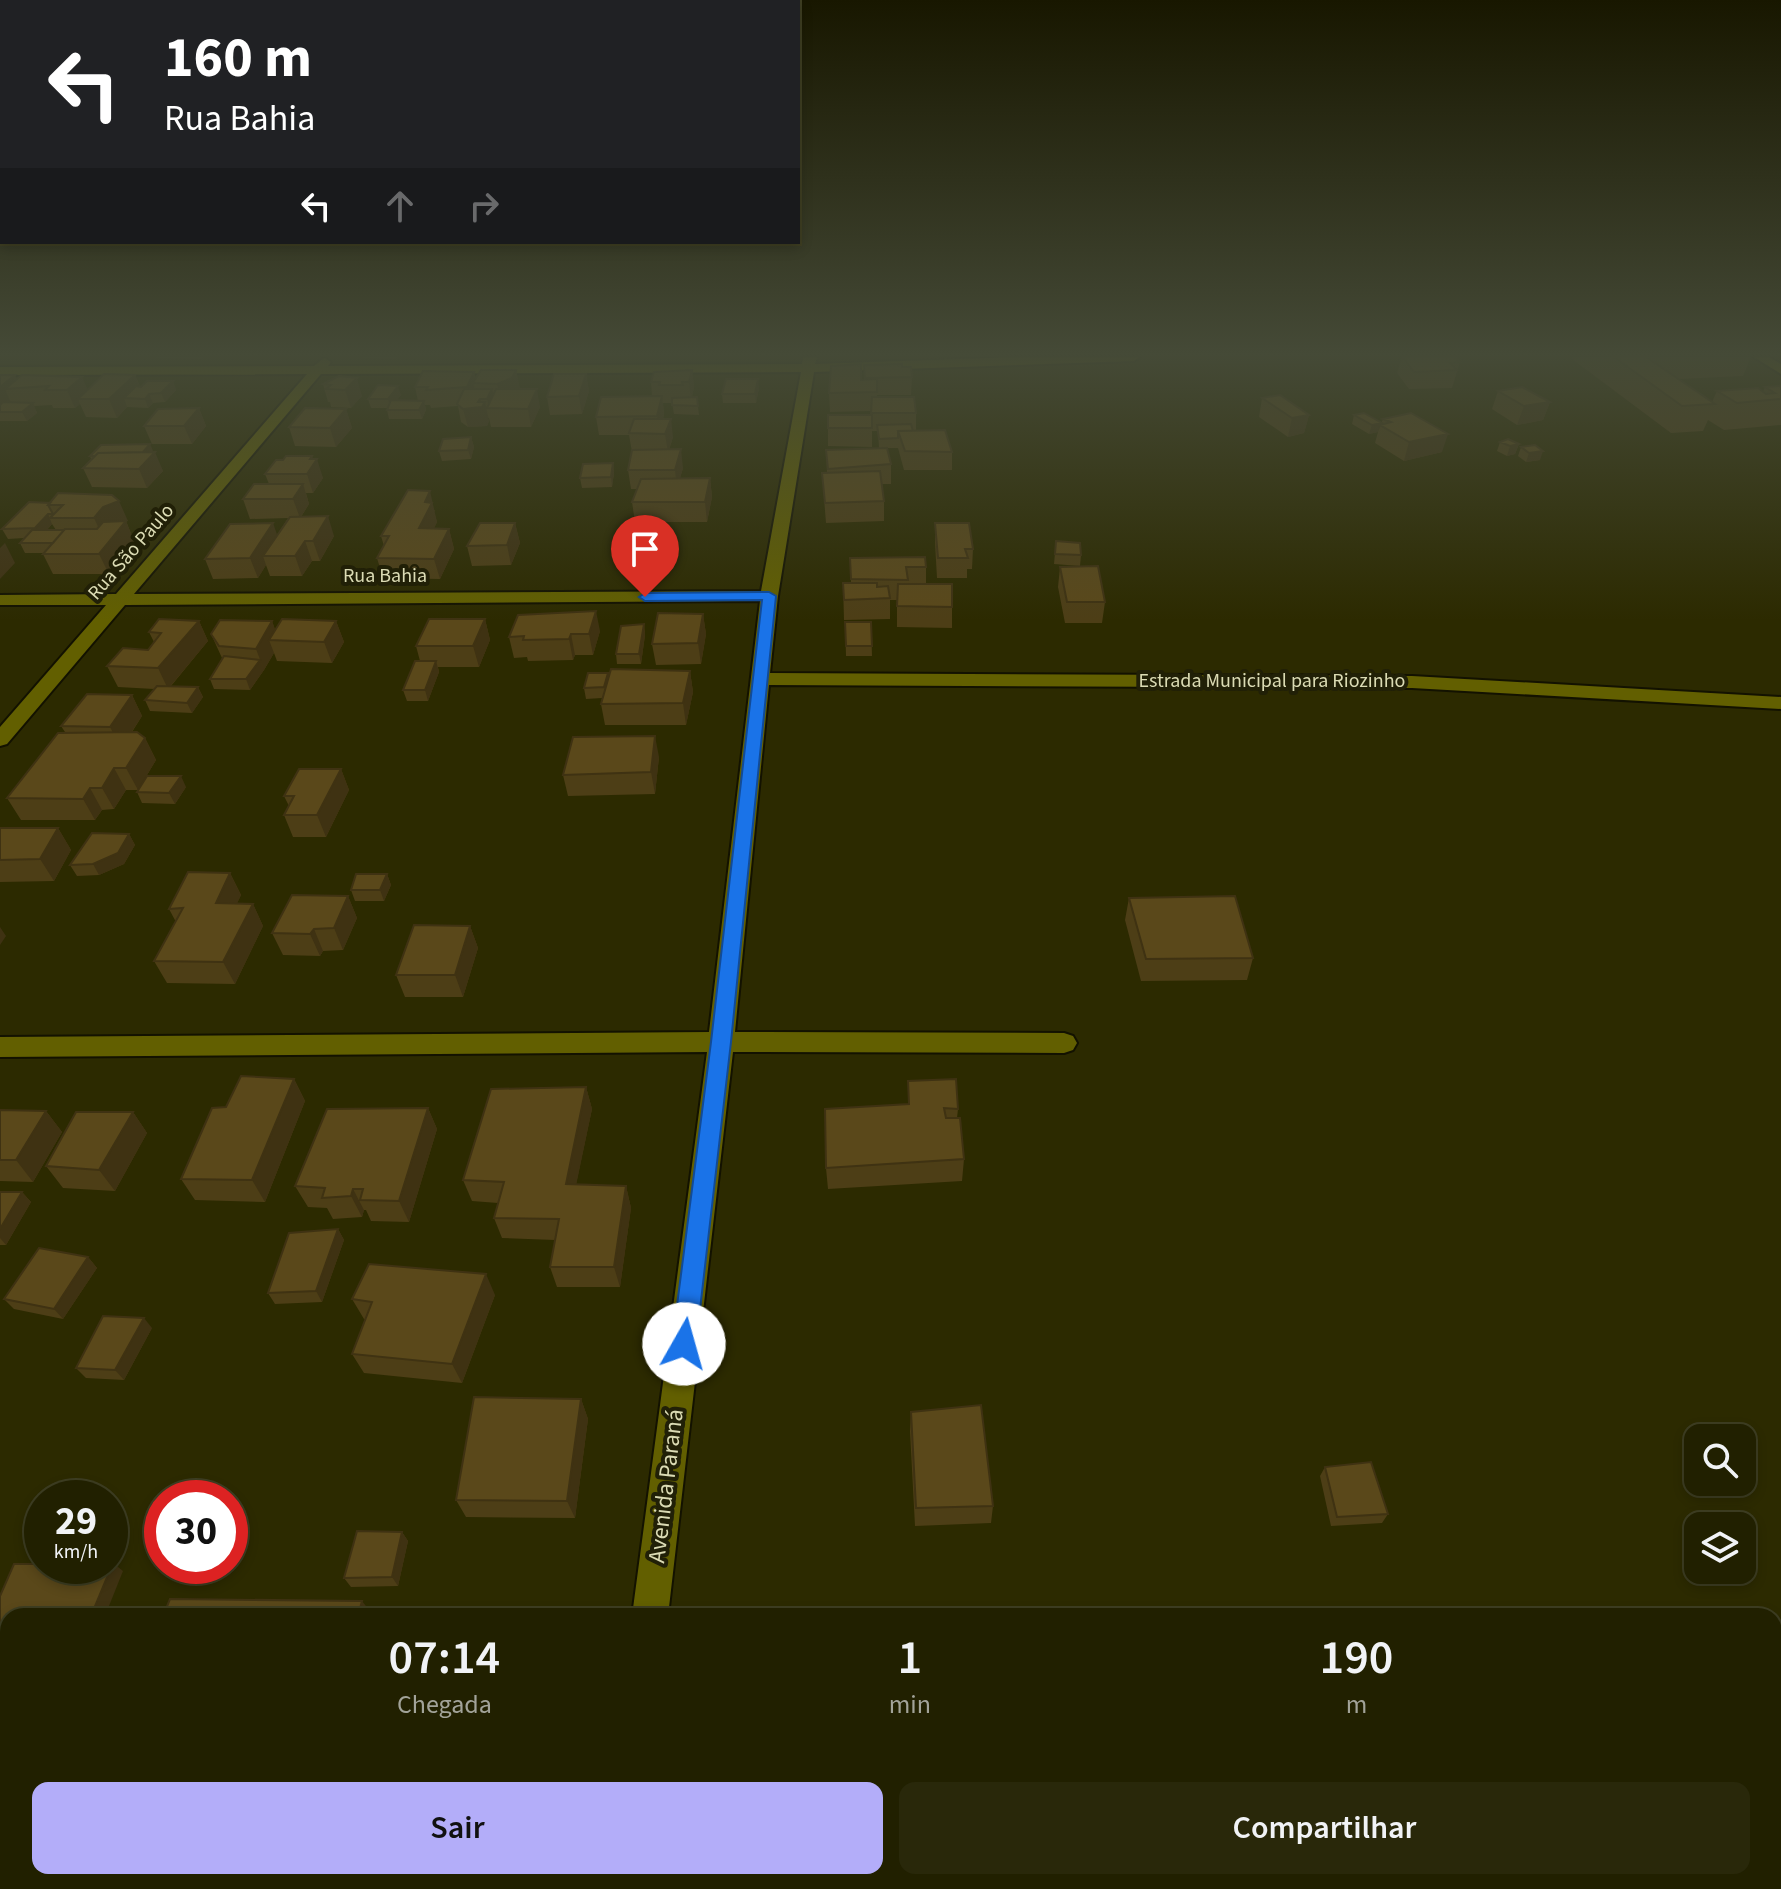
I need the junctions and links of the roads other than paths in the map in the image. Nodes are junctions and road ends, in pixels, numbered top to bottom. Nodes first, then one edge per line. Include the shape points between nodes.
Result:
1 (252, 445) edge
2 (796, 445) edge
3 (769, 596) junction
4 (0, 600) edge
5 (118, 600) junction
6 (762, 679) junction
7 (1781, 703) edge
8 (0, 740) edge
9 (721, 1042) junction
10 (1064, 1043) dead end
11 (0, 1047) edge
12 (651, 1608) edge

1 - 5 street, Rua São Paulo
2 - 3 street, Avenida Paraná
3 - 5 street, Rua Bahia
3 - 6 street, Avenida Paraná
4 - 5 street, Rua Bahia
5 - 8 street, Rua São Paulo
6 - 7 street, Estrada Municipal para Riozinho via 1412,682
6 - 9 street, Avenida Paraná
9 - 10 street
9 - 11 street
9 - 12 street, Avenida Paraná

